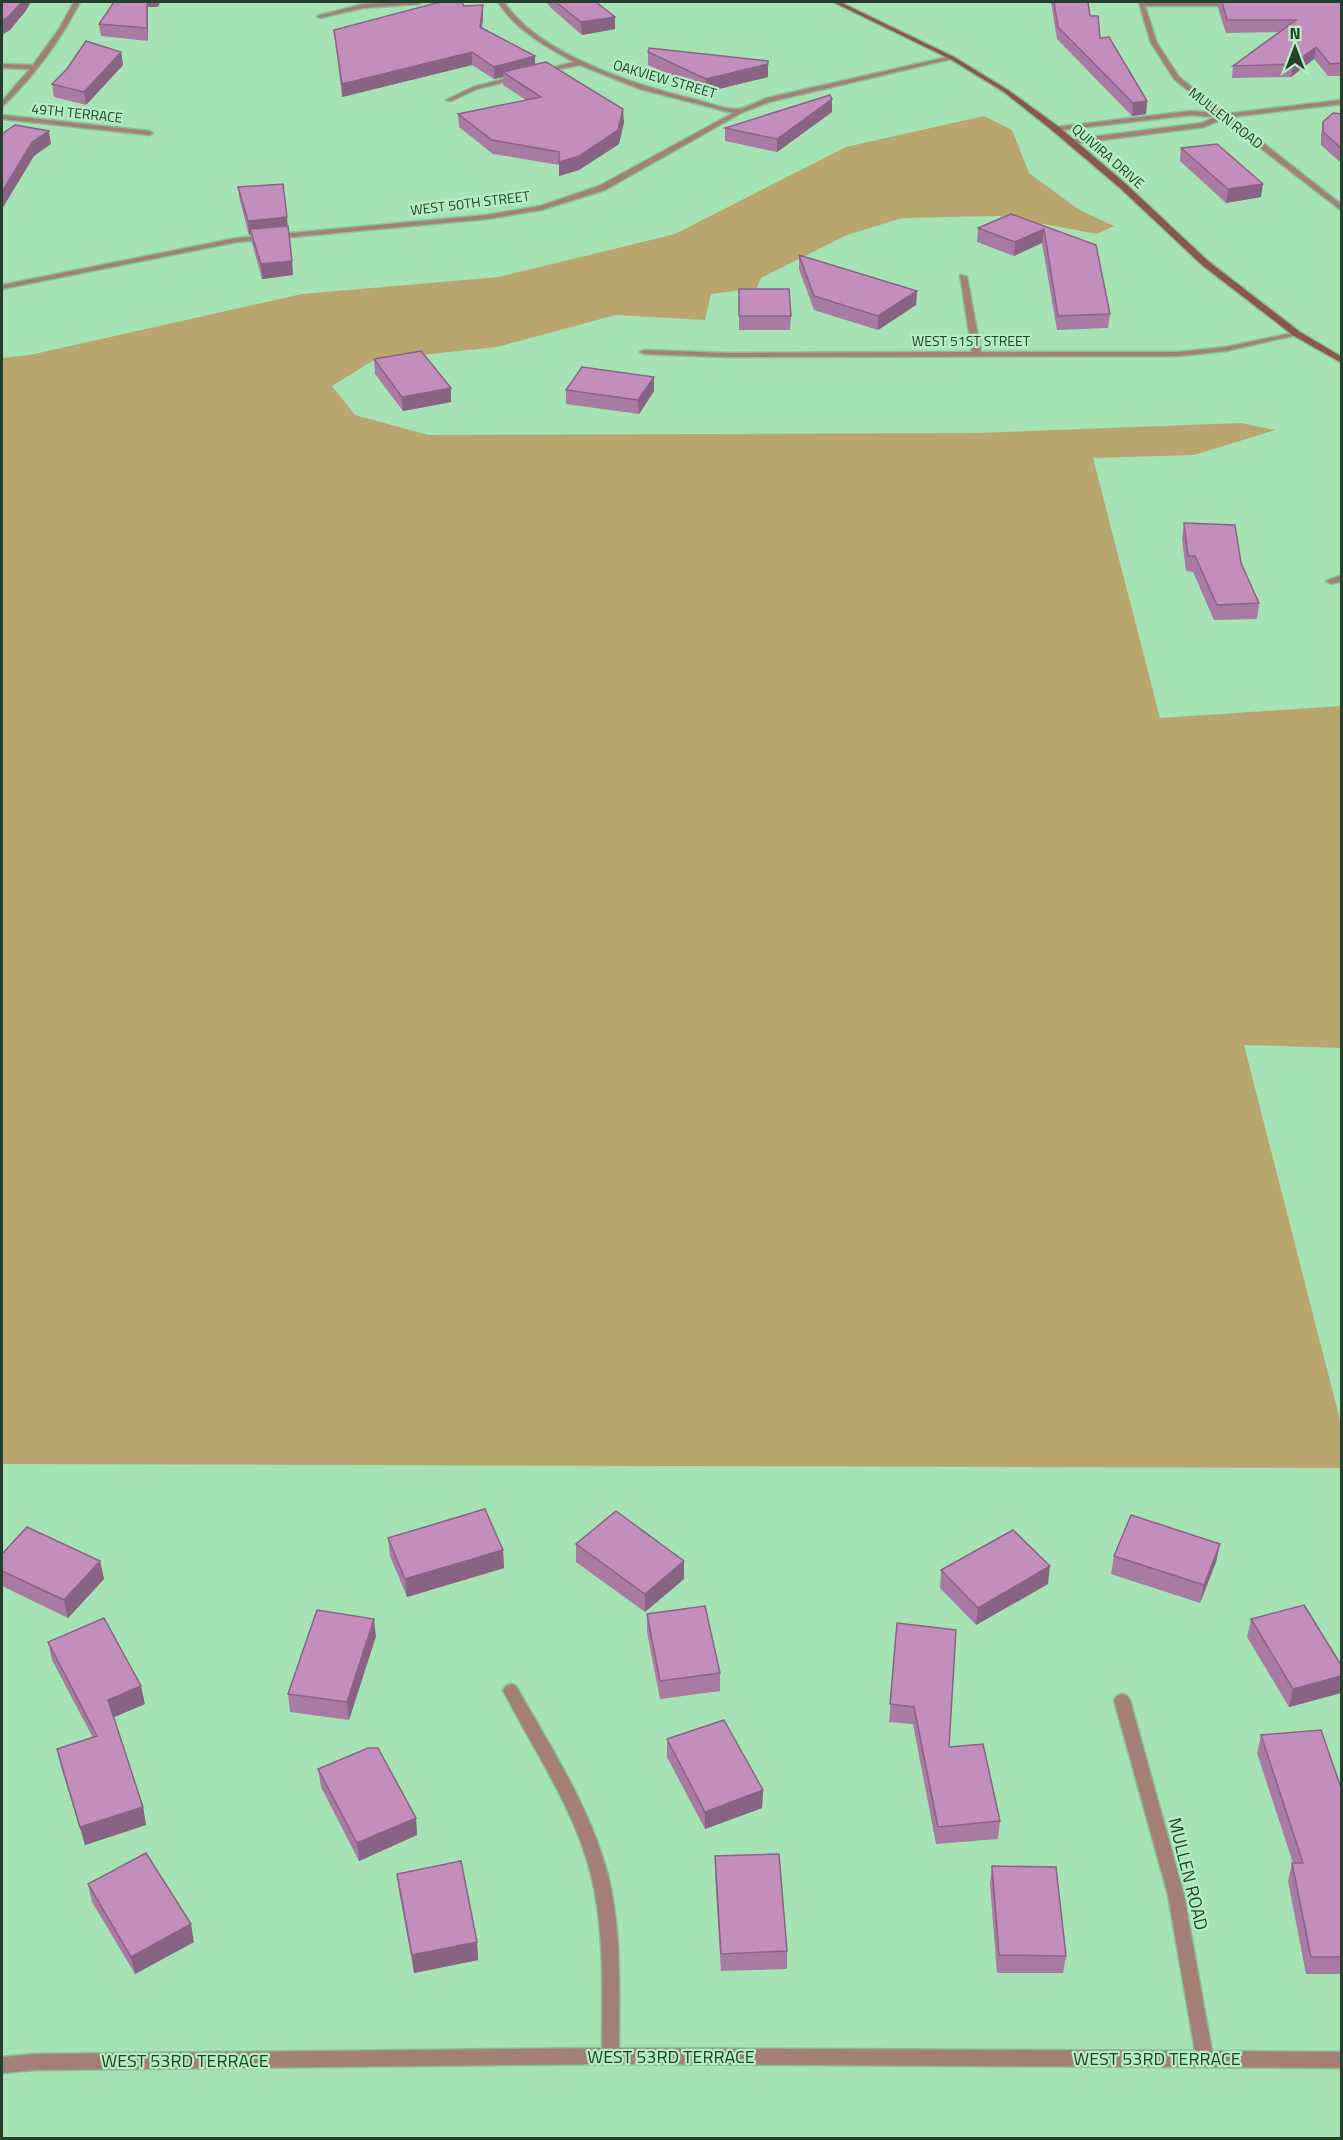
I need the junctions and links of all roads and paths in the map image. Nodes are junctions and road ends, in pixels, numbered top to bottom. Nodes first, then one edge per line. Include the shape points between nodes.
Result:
1 (77, 2) edge
2 (419, 2) edge
3 (501, 2) edge
4 (836, 2) edge
5 (1247, 4) edge
6 (320, 16) dead end
7 (952, 58) junction
8 (578, 63) junction
9 (2, 66) edge
10 (33, 67) junction
11 (449, 100) dead end
12 (1341, 102) edge
13 (2, 104) edge
14 (739, 112) junction
15 (1224, 116) junction
16 (2, 117) edge
17 (1056, 129) junction
18 (149, 133) dead end
19 (1071, 142) junction
20 (1341, 209) edge
21 (963, 277) dead end
22 (2, 287) edge
23 (1297, 334) junction
24 (644, 352) dead end
25 (977, 354) junction
26 (1341, 361) edge
27 (1341, 578) edge
28 (1330, 581) dead end
29 (511, 1690) dead end
30 (1122, 1700) dead end
31 (610, 2056) junction
32 (1205, 2060) junction
33 (1341, 2060) edge
34 (2, 2065) edge

1 - 10 street
2 - 6 street via 363,6
3 - 8 street, OAKVIEW STREET via 516,23
4 - 7 main road, QUIVIRA DRIVE
5 - 15 street, MULLEN ROAD via 1141,4 1149,31 1167,66 1176,78
7 - 14 street, WEST 50TH STREET via 781,96
7 - 17 main road, QUIVIRA DRIVE via 1006,91
8 - 11 street via 475,88
8 - 14 street, OAKVIEW STREET via 629,85
9 - 10 street
10 - 13 street
12 - 15 street
14 - 22 street, WEST 50TH STREET via 602,188 541,208 448,221 237,240
15 - 17 street via 1191,113
15 - 19 street via 1204,125
15 - 20 street, MULLEN ROAD
16 - 18 street, 49TH TERRACE
17 - 19 main road, QUIVIRA DRIVE
19 - 23 main road, QUIVIRA DRIVE via 1205,263
21 - 25 street
23 - 25 street, WEST 51ST STREET via 1179,354
23 - 26 main road, QUIVIRA DRIVE
24 - 25 street, WEST 51ST STREET
27 - 28 street
29 - 31 street via 573,1806 595,1862 605,1900 609,1941
30 - 32 street, MULLEN ROAD via 1176,1895
31 - 32 street, WEST 53RD TERRACE
31 - 34 street, WEST 53RD TERRACE
32 - 33 street, WEST 53RD TERRACE

